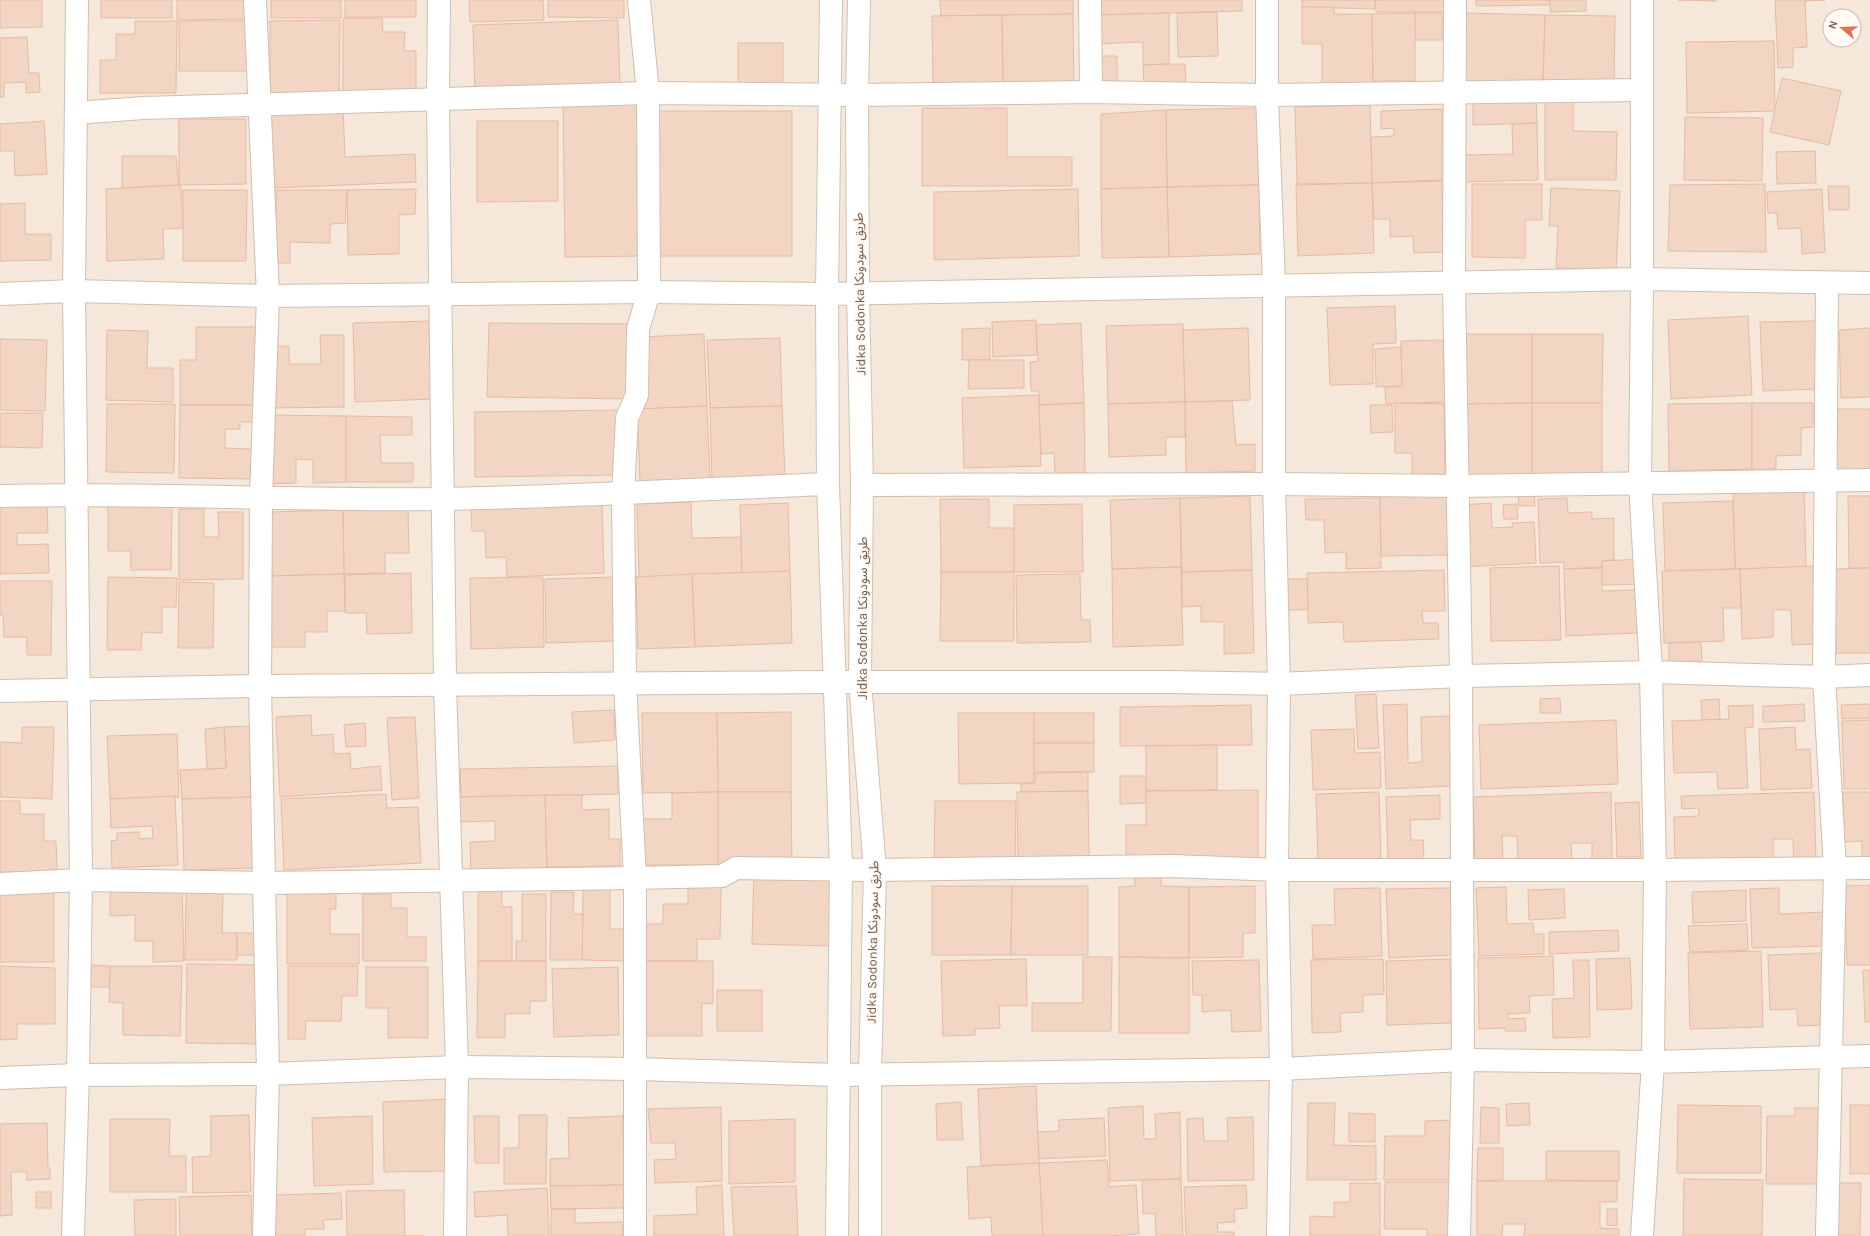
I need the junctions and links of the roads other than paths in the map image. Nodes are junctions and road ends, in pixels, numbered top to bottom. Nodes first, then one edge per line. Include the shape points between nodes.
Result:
1 (77, 0) edge
2 (255, 0) edge
3 (438, 0) edge
4 (639, 0) edge
5 (831, 0) edge
6 (859, 0) edge
7 (1090, 0) edge
8 (1266, 0) edge
9 (1454, 0) edge
10 (1642, 0) edge
11 (1641, 90) junction
12 (1091, 92) junction
13 (1454, 92) junction
14 (648, 93) junction
15 (830, 94) junction
16 (857, 95) junction
17 (1267, 95) junction
18 (438, 100) junction
19 (258, 104) junction
20 (76, 113) junction
21 (1642, 279) junction
22 (1827, 283) junction
23 (1870, 283) edge
24 (1454, 284) junction
25 (1274, 286) junction
26 (74, 291) junction
27 (649, 292) junction
28 (441, 293) junction
29 (858, 293) junction
30 (0, 294) edge
31 (827, 294) junction
32 (268, 296) junction
33 (1825, 480) junction
34 (1870, 480) edge
35 (828, 484) junction
36 (1274, 484) junction
37 (1640, 484) junction
38 (862, 485) junction
39 (1457, 486) junction
40 (623, 492) junction
41 (75, 494) junction
42 (0, 496) edge
43 (261, 498) junction
44 (442, 498) junction
45 (1651, 672) junction
46 (1870, 675) edge
47 (1461, 676) junction
48 (1824, 677) junction
49 (834, 682) junction
50 (860, 682) junction
51 (625, 683) junction
52 (445, 684) junction
53 (1279, 684) junction
54 (260, 686) junction
55 (77, 688) junction
56 (0, 691) edge
57 (1870, 868) edge
58 (841, 869) junction
59 (1835, 869) junction
60 (875, 870) junction
61 (1277, 870) junction
62 (1461, 870) junction
63 (1655, 870) junction
64 (635, 878) junction
65 (81, 880) junction
66 (450, 881) junction
67 (265, 883) junction
68 (0, 884) edge
69 (1832, 1056) junction
70 (1870, 1056) edge
71 (1463, 1060) junction
72 (1653, 1062) junction
73 (457, 1067) junction
74 (635, 1069) junction
75 (1281, 1069) junction
76 (268, 1074) junction
77 (78, 1075) junction
78 (838, 1075) junction
79 (870, 1075) junction
80 (0, 1078) edge
81 (73, 1236) edge
82 (264, 1236) edge
83 (455, 1236) edge
84 (635, 1236) edge
85 (837, 1236) edge
86 (870, 1236) edge
87 (1278, 1236) edge
88 (1459, 1236) edge
89 (1642, 1236) edge
90 (1827, 1236) edge

1 - 20 street
2 - 19 street
3 - 18 street
4 - 14 street
5 - 15 street
6 - 16 street, Jidka Sodonka طريق سودونكا
7 - 12 street
8 - 17 street
9 - 13 street
10 - 11 street
11 - 13 street
11 - 21 street
12 - 16 street
12 - 17 street
13 - 17 street
13 - 24 street
14 - 15 street
14 - 18 street
14 - 27 street
15 - 16 street
15 - 31 street
16 - 29 street, Jidka Sodonka طريق سودونكا
17 - 25 street
18 - 19 street
18 - 28 street
19 - 20 street
19 - 32 street
20 - 26 street
21 - 22 street
21 - 24 street
21 - 37 street
22 - 23 street
22 - 33 street
24 - 25 street
24 - 39 street
25 - 29 street
25 - 36 street
26 - 30 street
26 - 32 street
26 - 41 street
27 - 28 street
27 - 31 street
27 - 40 street via 638,329 637,395 628,418
28 - 32 street
28 - 44 street
29 - 31 street
29 - 38 street, Jidka Sodonka طريق سودونكا
31 - 35 street
32 - 43 street
33 - 34 street
33 - 37 street
33 - 48 street
35 - 40 street
35 - 49 street
36 - 38 street
36 - 39 street
36 - 53 street
37 - 39 street
37 - 45 street
38 - 50 street, Jidka Sodonka طريق سودونكا
39 - 47 street
40 - 44 street
40 - 51 street
41 - 42 street
41 - 43 street
41 - 55 street
43 - 44 street
43 - 54 street
44 - 52 street
45 - 47 street
45 - 48 street
45 - 63 street
46 - 48 street
47 - 53 street
47 - 62 street
48 - 59 street
49 - 50 street
49 - 51 street
49 - 58 street
50 - 53 street
50 - 60 street, Jidka Sodonka طريق سودونكا
51 - 52 street
51 - 64 street
52 - 54 street
52 - 66 street
53 - 61 street
54 - 55 street
54 - 67 street
55 - 56 street
55 - 65 street
57 - 59 street
58 - 60 street
58 - 64 street via 736,868 722,876
58 - 78 street
59 - 63 street
59 - 69 street
60 - 61 street via 1172,866
60 - 79 street, Jidka Sodonka طريق سودونكا
61 - 62 street
61 - 75 street
62 - 63 street
62 - 71 street
63 - 72 street
64 - 66 street
64 - 74 street
65 - 67 street
65 - 68 street
65 - 77 street
66 - 67 street
66 - 73 street
67 - 76 street
69 - 70 street
69 - 72 street
69 - 90 street
71 - 72 street
71 - 75 street
71 - 88 street
72 - 89 street
73 - 74 street
73 - 76 street
73 - 83 street
74 - 78 street
74 - 84 street
75 - 79 street
75 - 87 street
76 - 77 street
76 - 82 street
77 - 80 street
77 - 81 street
78 - 79 street
78 - 85 street
79 - 86 street, Jidka Sodonka طريق سودونكا

